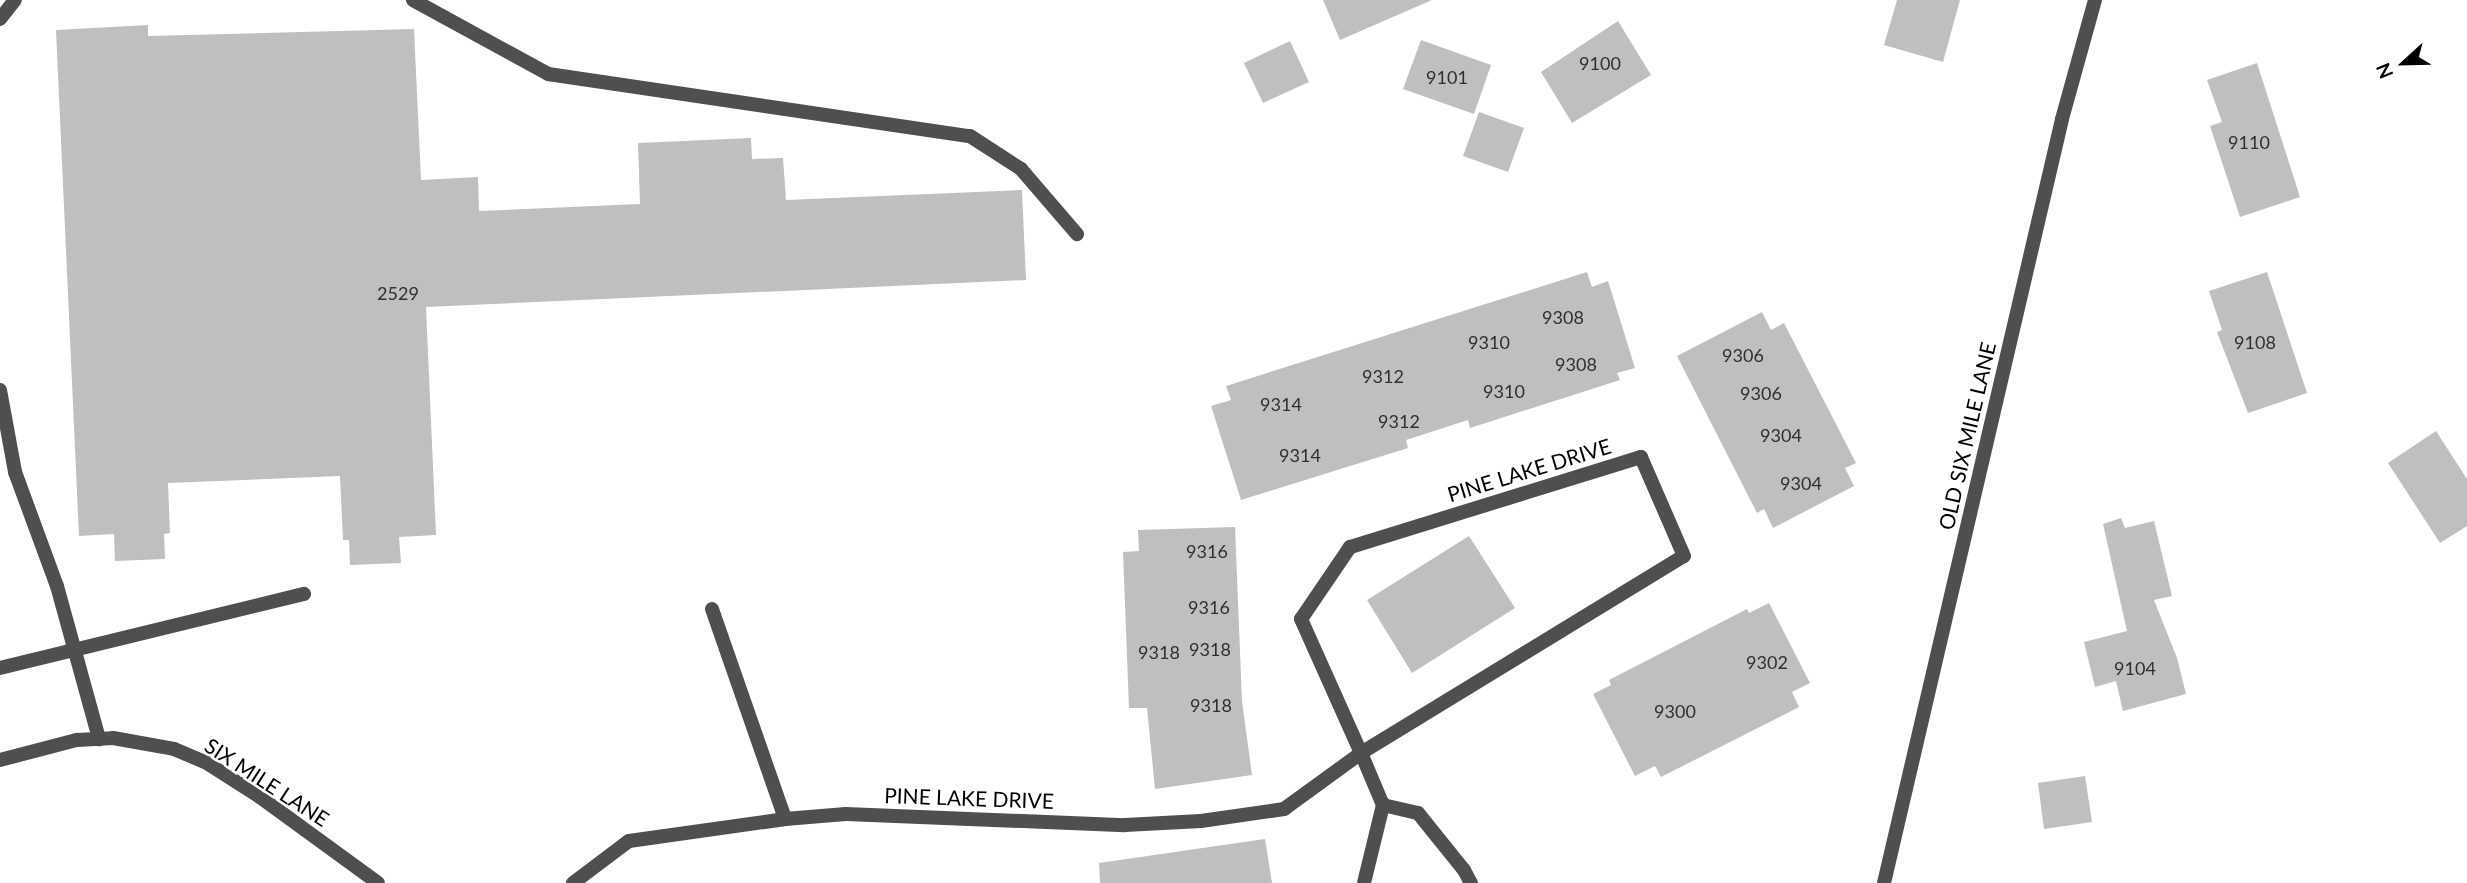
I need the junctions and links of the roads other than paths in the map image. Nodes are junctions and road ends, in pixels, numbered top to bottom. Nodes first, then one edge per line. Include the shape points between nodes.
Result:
1 (15, 0) edge
2 (413, 0) edge
3 (2095, 0) edge
4 (0, 19) edge
5 (1077, 233) dead end
6 (0, 390) edge
7 (304, 594) dead end
8 (712, 609) dead end
9 (75, 650) junction
10 (0, 668) edge
11 (99, 739) junction
12 (1361, 753) junction
13 (0, 760) edge
14 (1383, 805) junction
15 (785, 819) junction
16 (378, 883) edge
17 (573, 883) edge
18 (1364, 883) edge
19 (1471, 883) edge
20 (1884, 883) edge

1 - 4 street
2 - 5 street via 548,74 970,136 1021,169
3 - 20 street, OLD SIX MILE LANE via 2062,118
6 - 9 street via 15,472
7 - 9 street
8 - 15 street
9 - 10 street
9 - 11 street
11 - 13 street, SIX MILE LANE via 42,747
11 - 16 street, SIX MILE LANE via 148,743 207,763
12 - 12 street, PINE LAKE DRIVE via 1684,556 1641,457 1350,547 1301,619
12 - 14 street
12 - 15 street, PINE LAKE DRIVE via 1284,809 1202,821 1125,825 846,814
14 - 18 street
14 - 19 street via 1418,813
15 - 17 street, PINE LAKE DRIVE via 629,841

